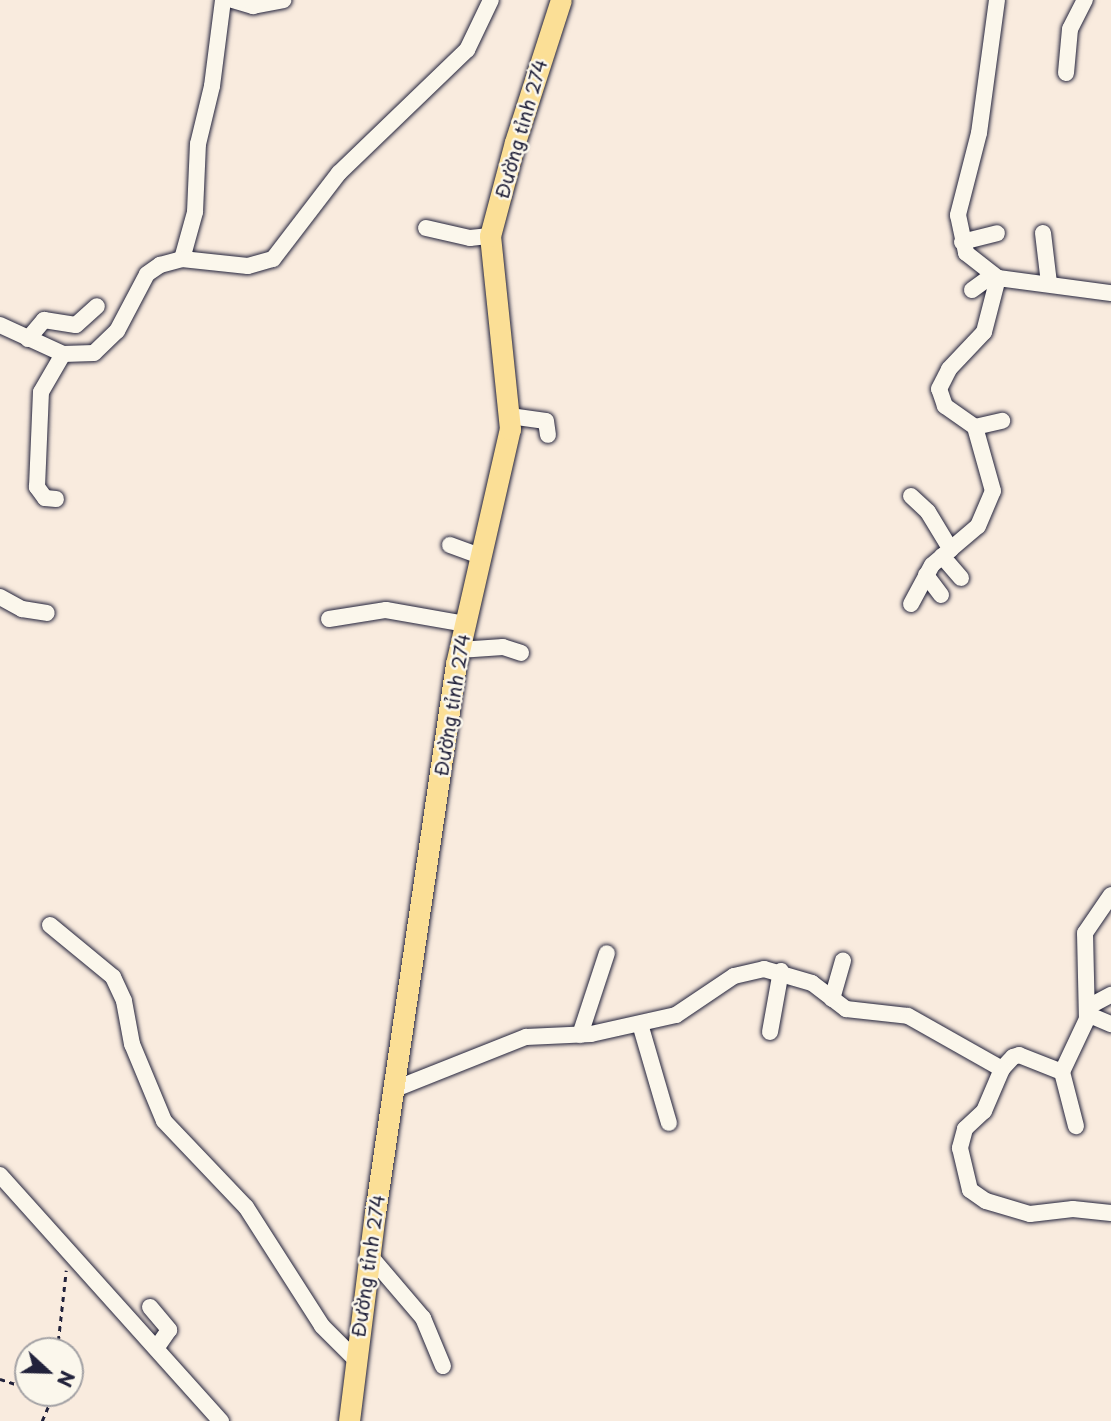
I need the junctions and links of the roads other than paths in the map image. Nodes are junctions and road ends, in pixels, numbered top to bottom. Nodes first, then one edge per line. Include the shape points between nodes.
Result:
1 (223, 0) edge
2 (233, 0) edge
3 (282, 0) edge
4 (491, 0) edge
5 (561, 0) edge
6 (997, 0) edge
7 (1085, 0) edge
8 (1066, 73) dead end
9 (426, 228) dead end
10 (997, 233) dead end
11 (1043, 233) dead end
12 (491, 236) junction
13 (962, 242) junction
14 (182, 259) junction
15 (995, 276) junction
16 (1049, 283) junction
17 (972, 290) dead end
18 (1111, 293) edge
19 (97, 306) dead end
20 (0, 326) edge
21 (28, 339) junction
22 (63, 354) junction
23 (510, 416) junction
24 (1002, 421) dead end
25 (975, 428) junction
26 (548, 435) dead end
27 (911, 496) dead end
28 (56, 499) dead end
29 (450, 545) dead end
30 (947, 553) junction
31 (480, 556) junction
32 (926, 575) junction
33 (961, 578) dead end
34 (941, 595) dead end
35 (0, 597) edge
36 (911, 604) dead end
37 (47, 613) dead end
38 (329, 619) dead end
39 (465, 624) junction
40 (459, 650) junction
41 (521, 653) dead end
42 (1111, 895) edge
43 (50, 925) dead end
44 (607, 953) dead end
45 (843, 961) dead end
46 (781, 971) junction
47 (1111, 995) edge
48 (832, 999) junction
49 (1088, 1011) junction
50 (640, 1024) junction
51 (1111, 1024) edge
52 (770, 1032) dead end
53 (580, 1035) junction
54 (1002, 1069) junction
55 (1062, 1072) junction
56 (395, 1089) junction
57 (669, 1123) dead end
58 (1076, 1126) dead end
59 (0, 1175) edge
60 (1111, 1213) edge
61 (370, 1256) junction
62 (150, 1307) dead end
63 (157, 1347) junction
64 (356, 1360) junction
65 (443, 1366) dead end
66 (221, 1421) edge
67 (349, 1421) edge

1 - 14 street via 218,7 214,74 198,144 195,212
2 - 3 street via 253,6
4 - 14 street via 467,50 340,173 273,259 248,266
5 - 12 main road, Đường tỉnh 274 via 515,142
6 - 13 street via 979,133 958,215
7 - 8 street via 1070,29
9 - 12 street via 470,238
10 - 13 street
11 - 16 street
12 - 23 main road, Đường tỉnh 274
13 - 15 street via 966,253
14 - 22 street via 147,274 107,344 94,354
15 - 16 street
15 - 17 street
15 - 25 street via 984,332 949,369 939,390 945,406
16 - 18 street
19 - 21 street via 76,325 44,320
20 - 21 street
21 - 22 street
22 - 28 street via 41,392 40,405 37,488 45,498
23 - 26 street via 546,421
23 - 31 main road, Đường tỉnh 274
24 - 25 street
25 - 30 street via 993,491 978,526
27 - 30 street via 928,512
29 - 31 street
30 - 32 street
30 - 33 street
31 - 39 main road, Đường tỉnh 274
32 - 34 street
32 - 36 street
35 - 37 street via 22,609
38 - 39 street via 386,610
39 - 40 main road, Đường tỉnh 274
40 - 41 street via 503,648
40 - 56 main road, Đường tỉnh 274
42 - 49 street via 1085,933
43 - 64 street via 113,977 124,1001 132,1044 164,1121 246,1207 315,1316
44 - 53 street
45 - 48 street
46 - 48 street via 811,983
46 - 50 street via 750,970 687,1010
46 - 52 street
47 - 49 street
48 - 54 street via 856,1012 908,1016
49 - 51 street
49 - 55 street
50 - 53 street
50 - 57 street
53 - 56 street via 526,1037
54 - 55 street via 1019,1055
54 - 60 street via 989,1103 961,1139 970,1190 986,1201 1030,1214 1073,1209
55 - 58 street
56 - 61 main road, Đường tỉnh 274
59 - 63 street
61 - 64 main road, Đường tỉnh 274
61 - 65 street via 423,1318
62 - 63 street via 169,1330
63 - 66 street
64 - 67 main road, Đường tỉnh 274

